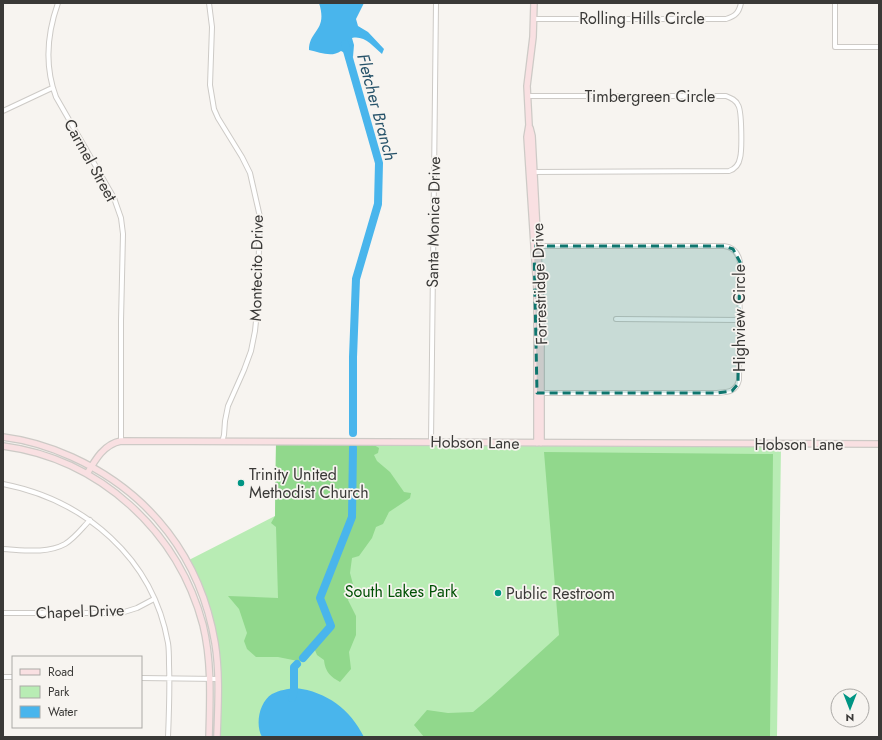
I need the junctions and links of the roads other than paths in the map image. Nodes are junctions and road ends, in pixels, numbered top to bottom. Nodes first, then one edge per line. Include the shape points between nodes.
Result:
1 (58, 3) edge
2 (209, 3) edge
3 (436, 3) edge
4 (534, 3) edge
5 (741, 3) edge
6 (835, 3) edge
7 (534, 19) junction
8 (879, 47) edge
9 (52, 88) junction
10 (527, 96) junction
11 (3, 111) edge
12 (532, 172) junction
13 (536, 246) junction
14 (616, 319) dead end
15 (740, 320) junction
16 (539, 393) junction
17 (3, 437) edge
18 (121, 441) junction
19 (222, 442) junction
20 (431, 442) junction
21 (539, 443) junction
22 (879, 444) edge
23 (3, 446) edge
24 (92, 466) junction
25 (87, 474) junction
26 (3, 484) edge
27 (90, 520) junction
28 (3, 549) edge
29 (154, 599) junction
30 (3, 613) edge
31 (142, 678) edge
32 (170, 678) junction
33 (210, 678) junction
34 (218, 679) junction
35 (168, 737) edge
36 (209, 737) edge
37 (217, 737) edge

1 - 9 street, Carmel Street via 48,43 48,68
2 - 19 street, Montecito Drive via 212,27 210,85 214,109 250,173 260,217 255,331 244,370 228,406
3 - 20 street, Santa Monica Drive
4 - 7 street, Forrestridge Drive
5 - 7 street, Rolling Hills Circle via 739,11 726,19
6 - 8 street via 835,47
7 - 10 street, Forrestridge Drive
9 - 11 street
9 - 18 street, Carmel Street via 114,198 121,218
10 - 12 street, Forrestridge Drive via 532,136
10 - 12 street, Timbergreen Circle via 726,96 738,104 741,112 741,157 737,167 729,171
12 - 13 street, Forrestridge Drive
13 - 15 street, Highview Circle via 728,246 737,252 740,262
13 - 16 street, Forrestridge Drive via 541,310
14 - 15 street
15 - 16 street, Highview Circle via 739,380 732,391
16 - 21 street, Forrestridge Drive
17 - 24 street via 37,444
18 - 19 street, Hobson Lane
18 - 24 street via 115,442 99,455
19 - 20 street, Hobson Lane
20 - 21 street, Hobson Lane
21 - 22 street, Hobson Lane
23 - 25 street via 37,453
24 - 25 street
24 - 34 street via 137,499 166,529 189,566 203,595 215,644
25 - 33 street via 110,488 135,509 172,554 200,616
26 - 27 street via 49,497
27 - 28 street via 65,544 53,548
27 - 29 street via 127,554 141,572
29 - 30 street, Chapel Drive via 121,613
29 - 32 street via 168,643
31 - 32 street
32 - 33 street
32 - 35 street
33 - 34 street
33 - 36 street
34 - 37 street

